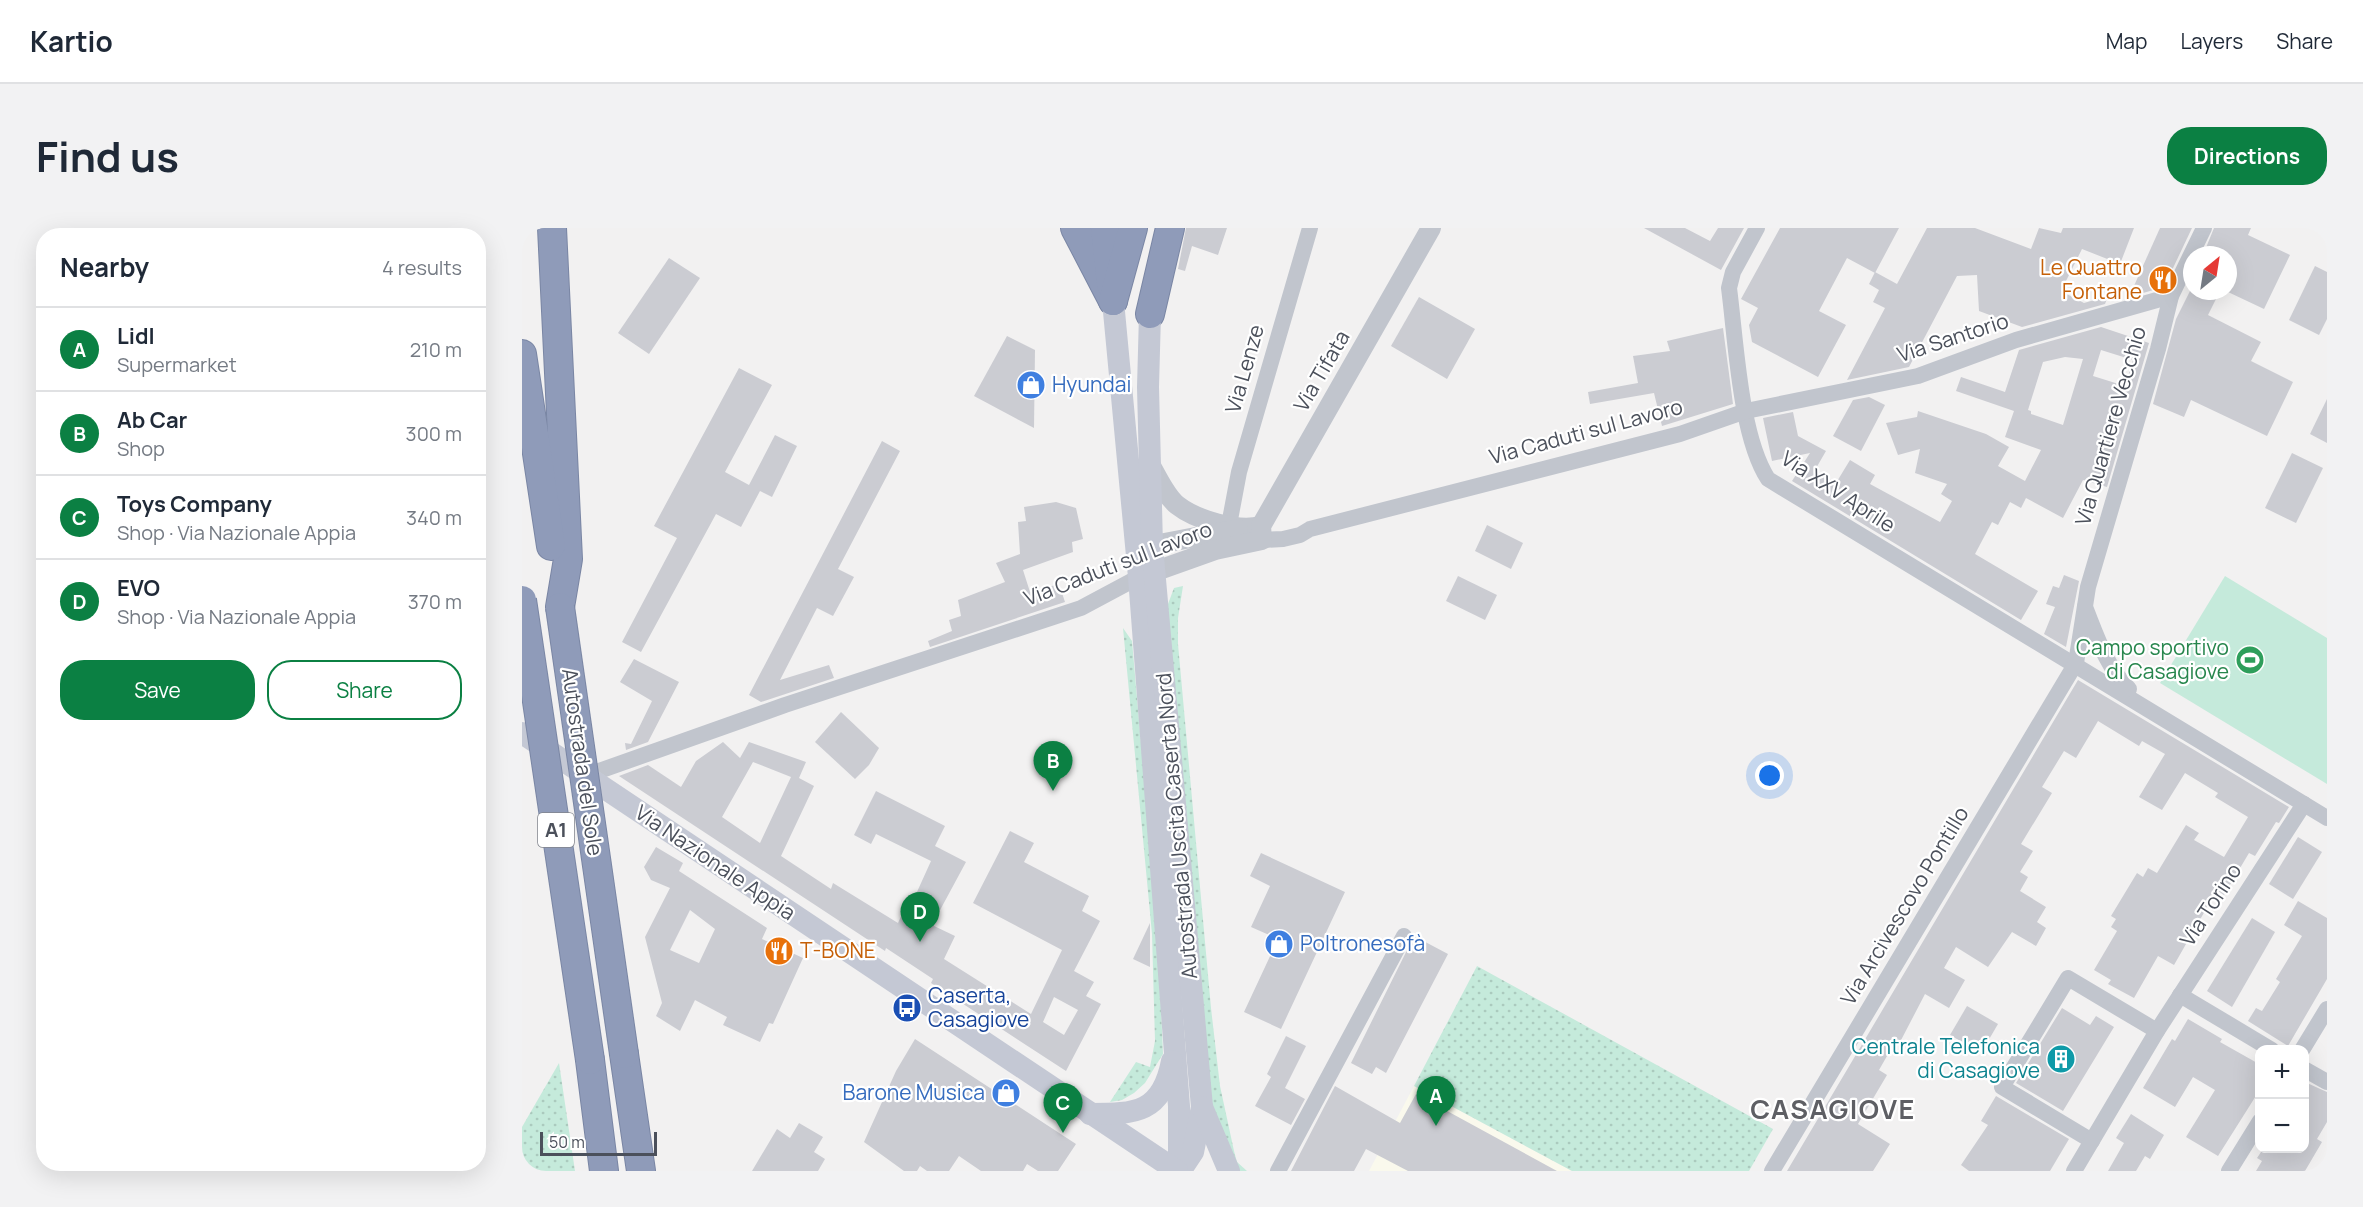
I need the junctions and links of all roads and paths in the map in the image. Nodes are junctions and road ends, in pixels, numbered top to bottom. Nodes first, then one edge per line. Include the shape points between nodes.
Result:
1 (552, 228) edge
2 (1075, 228) edge
3 (1085, 228) edge
4 (1095, 228) edge
5 (1105, 228) edge
6 (1114, 228) edge
7 (1124, 228) edge
8 (1133, 228) edge
9 (1154, 228) edge
10 (1164, 228) edge
11 (1170, 228) edge
12 (1310, 228) edge
13 (1431, 228) edge
14 (1757, 228) edge
15 (2204, 228) edge
16 (2171, 296) junction
17 (1113, 301) junction
18 (1150, 314) junction
19 (522, 354) edge
20 (1746, 411) junction
21 (1151, 466) junction
22 (1238, 534) junction
23 (1150, 559) junction
24 (522, 600) edge
25 (2085, 606) junction
26 (560, 607) junction
27 (2076, 663) junction
28 (2152, 710) junction
29 (522, 733) edge
30 (585, 776) junction
31 (2304, 804) junction
32 (2327, 819) edge
33 (1404, 936) dead end
34 (2180, 995) junction
35 (2327, 1009) edge
36 (2157, 1031) junction
37 (2264, 1045) edge
38 (2305, 1045) edge
39 (1175, 1048) junction
40 (2309, 1072) edge
41 (2327, 1082) edge
42 (1202, 1107) junction
43 (1090, 1114) junction
44 (2255, 1127) edge
45 (2092, 1141) junction
46 (604, 1171) edge
47 (641, 1171) edge
48 (1179, 1171) edge
49 (1230, 1171) edge
50 (1278, 1171) edge
51 (1772, 1171) edge
52 (2074, 1171) edge
53 (2229, 1171) edge

1 - 26 highway via 567,559
2 - 17 highway
3 - 17 highway
4 - 17 highway
5 - 17 highway
6 - 17 highway
7 - 17 highway
8 - 17 highway
9 - 18 highway
10 - 18 highway
11 - 18 highway
12 - 22 street, Via Lenze via 1239,472
13 - 22 street, Via Tifata
14 - 20 street, Via XXV Aprile via 1729,288
15 - 16 street, Via Quartiere Vecchio
16 - 20 street, Via Santorio via 2016,340 1918,376
16 - 25 street, Via Quartiere Vecchio
17 - 23 main road, Autostrada Uscita Caserta Nord via 1127,462
18 - 21 main road, Autostrada Uscita Caserta Nord
19 - 26 highway, Autostrada del Sole / A1
20 - 22 street, Via Caduti sul Lavoro via 1680,434 1310,529 1300,535 1282,539
20 - 27 street, Via XXV Aprile via 1768,479
21 - 22 street via 1175,504
21 - 23 main road, Autostrada Uscita Caserta Nord
22 - 23 street
22 - 23 street, Via Caduti sul Lavoro
23 - 30 street, Via Caduti sul Lavoro via 1081,608 785,705
23 - 39 main road, Autostrada Uscita Caserta Nord
23 - 42 main road, Autostrada Uscita Caserta Nord
24 - 46 highway, Autostrada del Sole / A1, bridge
25 - 27 street, Via Quartiere Vecchio
25 - 28 street via 2115,675
26 - 47 highway, Autostrada del Sole / A1, bridge
27 - 28 street, Via XXV Aprile
27 - 51 street, Via Arcivescovo Pontillo
28 - 31 street
29 - 30 main road, Via Nazionale Appia
30 - 43 main road, Via Nazionale Appia
31 - 32 street
31 - 34 street, Via Torino
33 - 50 street
34 - 36 street, Via Torino
34 - 37 street
35 - 38 street
36 - 45 street, Via Torino
36 - 45 street via 2068,978 2002,1087
39 - 43 main road via 1169,1074 1156,1100 1137,1112
39 - 48 main road, Autostrada Uscita Caserta Nord
40 - 41 street
42 - 48 main road via 1193,1152
42 - 49 main road
43 - 48 main road, Via Nazionale Appia
44 - 53 street
45 - 52 street, Via Torino

